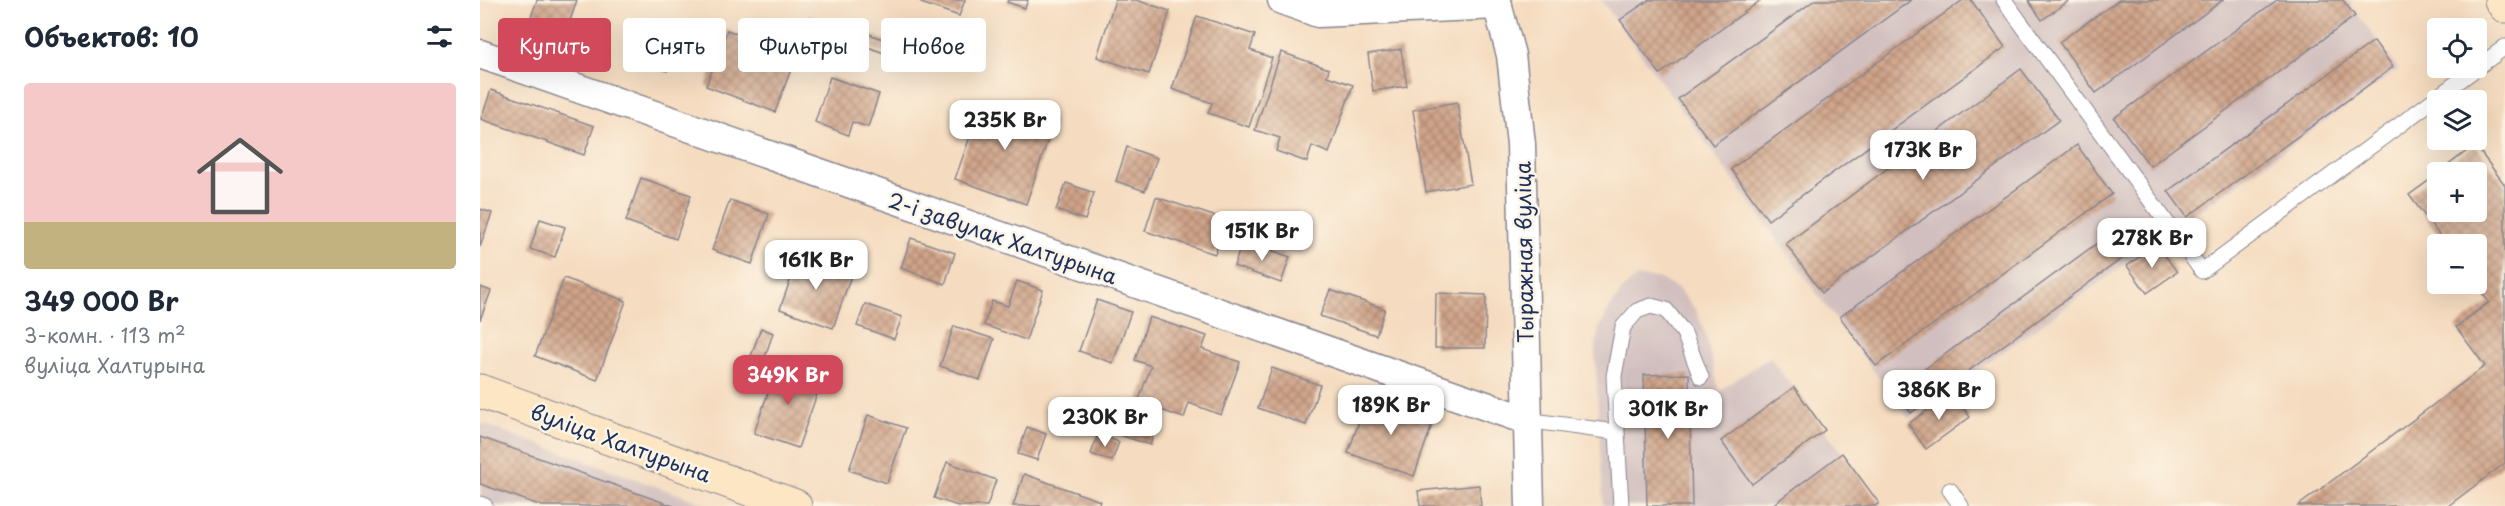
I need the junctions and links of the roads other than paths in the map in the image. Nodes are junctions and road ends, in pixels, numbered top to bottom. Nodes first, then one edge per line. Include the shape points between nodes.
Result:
1 (1282, 0) edge
2 (2004, 0) edge
3 (2501, 0) edge
4 (1497, 2) edge
5 (2505, 6) edge
6 (2505, 47) edge
7 (480, 54) edge
8 (1701, 377) dead end
9 (480, 391) edge
10 (1527, 420) junction
11 (1615, 432) junction
12 (1950, 490) dead end
13 (480, 504) edge
14 (485, 506) edge
15 (795, 506) edge
16 (1530, 506) edge
17 (1621, 506) edge
18 (1961, 506) edge

1 - 4 street via 1318,13
2 - 6 lane via 2202,271
3 - 5 street
4 - 10 street, Тыражная вуліца via 1511,55 1521,144
7 - 10 street, 2-і завулак Халтурына
8 - 11 lane via 1684,333 1666,310 1650,306 1637,311 1623,327 1614,376
9 - 15 street, вуліца Халтурына
10 - 11 lane
10 - 16 street, Тыражная вуліца
11 - 17 lane
12 - 18 lane
13 - 14 lane

